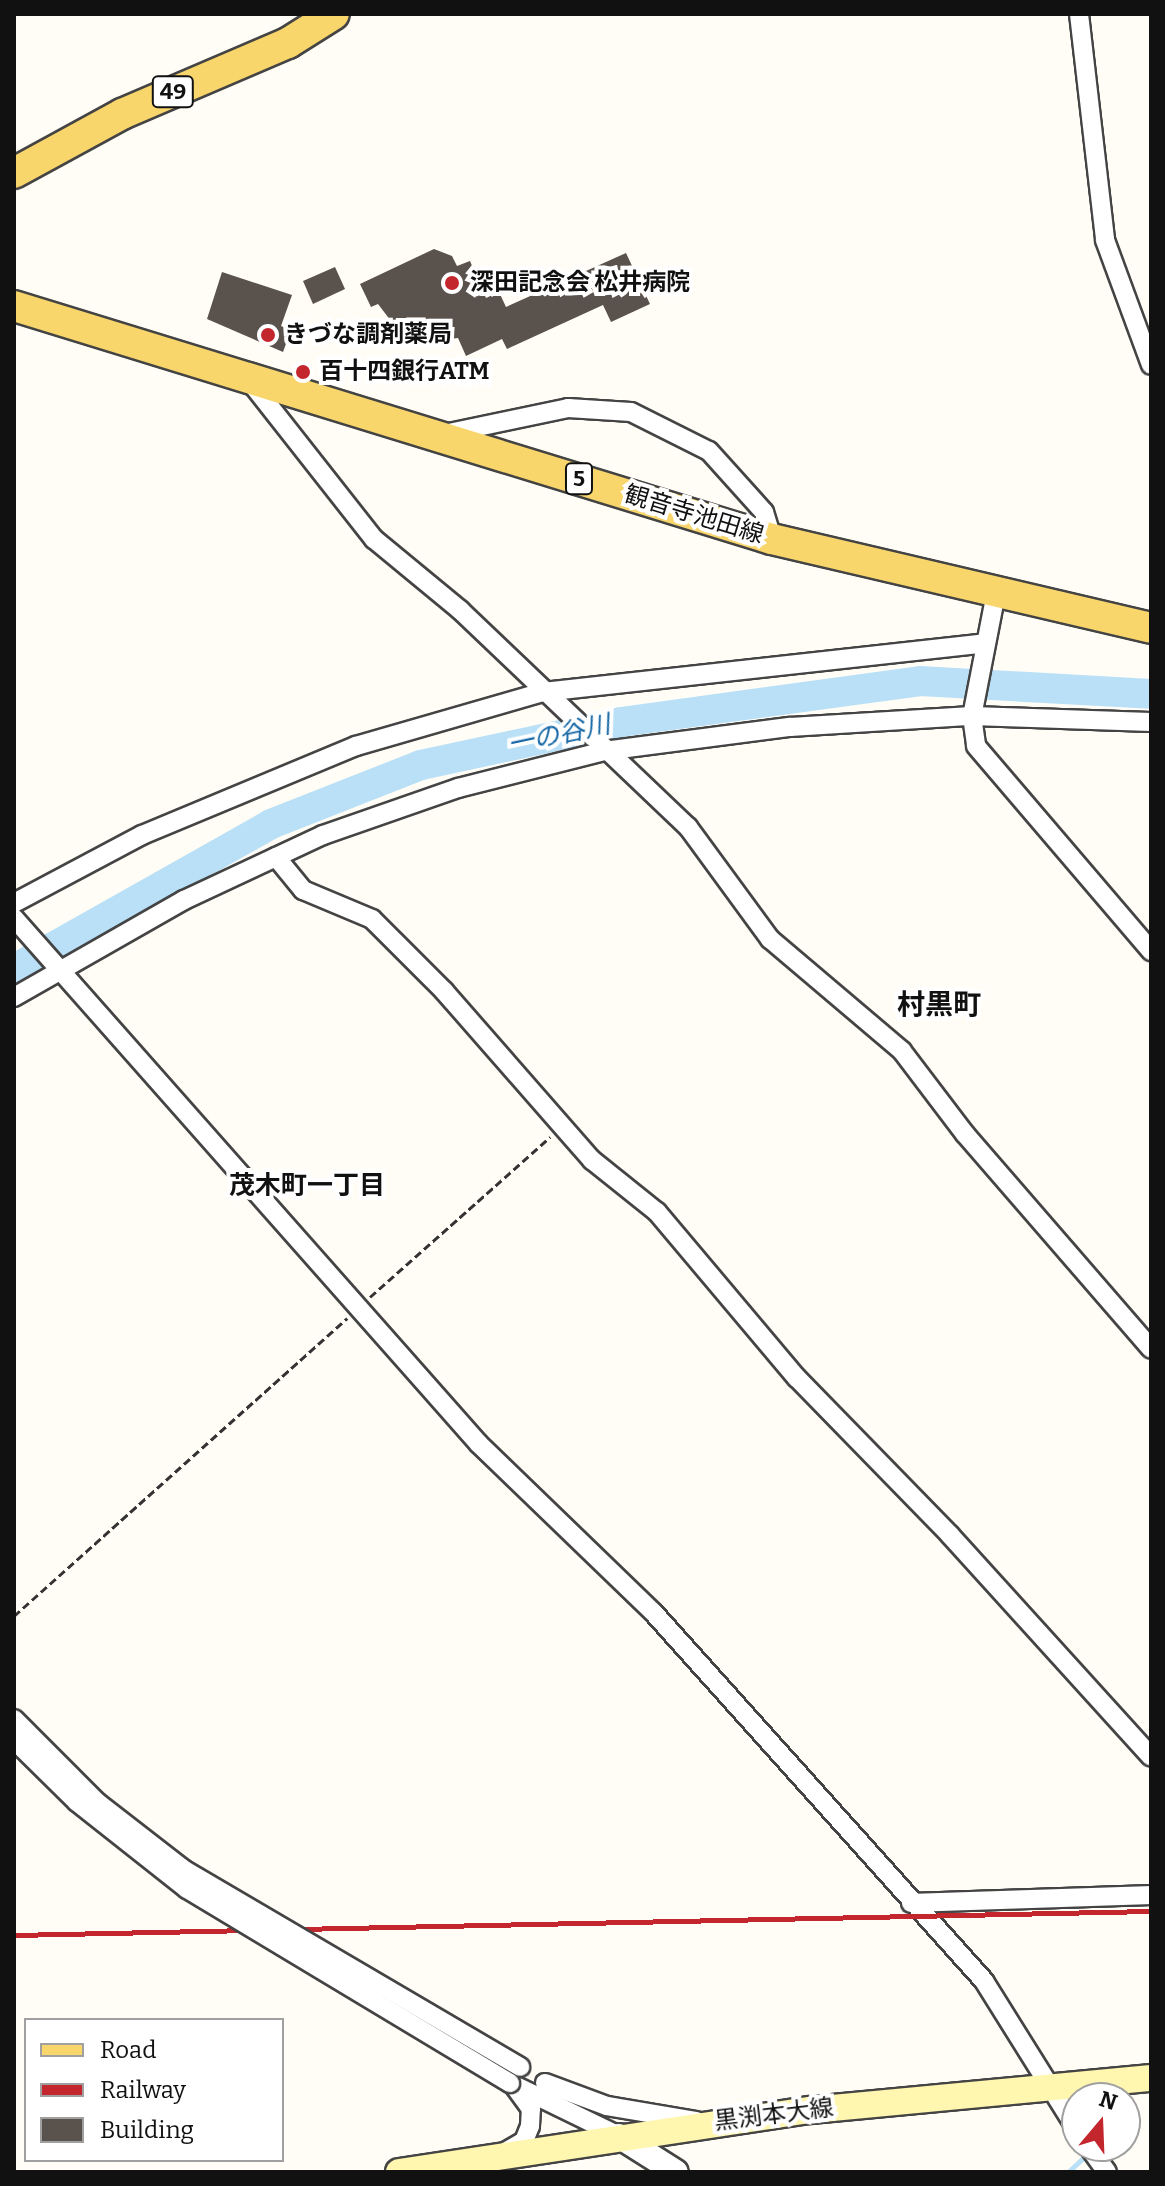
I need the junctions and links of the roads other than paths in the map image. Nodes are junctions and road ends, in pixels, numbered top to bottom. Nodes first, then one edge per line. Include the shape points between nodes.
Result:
1 (334, 14) edge
2 (1079, 14) edge
3 (14, 173) edge
4 (14, 306) edge
5 (1151, 365) edge
6 (246, 377) junction
7 (437, 435) junction
8 (772, 539) junction
9 (996, 593) junction
10 (1151, 628) edge
11 (985, 643) junction
12 (543, 692) junction
13 (972, 716) junction
14 (1151, 722) edge
15 (604, 751) junction
16 (276, 857) junction
17 (14, 903) edge
18 (14, 918) edge
19 (1151, 951) edge
20 (58, 970) junction
21 (14, 997) edge
22 (1151, 1349) edge
23 (14, 1719) edge
24 (14, 1740) edge
25 (1151, 1757) edge
26 (1151, 1895) edge
27 (911, 1903) junction
28 (515, 2075) junction
29 (1151, 2078) edge
30 (545, 2083) junction
31 (1047, 2088) junction
32 (1061, 2108) edge
33 (576, 2116) junction
34 (708, 2123) junction
35 (619, 2136) junction
36 (560, 2146) junction
37 (500, 2155) junction
38 (399, 2172) edge
39 (676, 2172) edge

1 - 3 main road, 49 via 288,43 122,114
2 - 5 street via 1105,240
4 - 6 main road, 観音寺池田線 / 5
6 - 7 main road, 観音寺池田線 / 5
6 - 12 street via 374,539 460,610
7 - 8 main road, 観音寺池田線 / 5
7 - 8 street via 568,408 631,412 709,451 764,512
8 - 9 main road, 観音寺池田線 / 5
9 - 10 main road, 観音寺池田線 / 5
9 - 11 street
11 - 12 street
11 - 13 street
12 - 15 street
12 - 17 street via 356,746 142,835
13 - 14 street
13 - 15 street via 790,727
13 - 19 street via 976,746
15 - 16 street via 458,788
15 - 22 street via 708,848 770,939 902,1051 965,1134
16 - 20 street
16 - 25 street via 303,890 372,919 444,991 561,1126 657,1212 797,1378 950,1535
18 - 20 street
20 - 21 street
20 - 27 street via 479,1444 653,1612
23 - 28 street, bridge via 98,1803 230,1900
24 - 28 street, bridge via 97,1819 187,1889
26 - 27 street
27 - 31 street via 1000,1999
28 - 30 street
28 - 33 street
28 - 37 street via 531,2109 530,2126 524,2141
29 - 31 main road, 黒渕本大線
30 - 34 street via 607,2106
30 - 35 street
31 - 32 street
31 - 34 main road, 黒渕本大線
33 - 35 street
33 - 36 street via 582,2131
34 - 35 main road, 黒渕本大線
35 - 36 main road, 黒渕本大線
35 - 39 street
36 - 37 main road, 黒渕本大線
37 - 38 main road, 黒渕本大線

